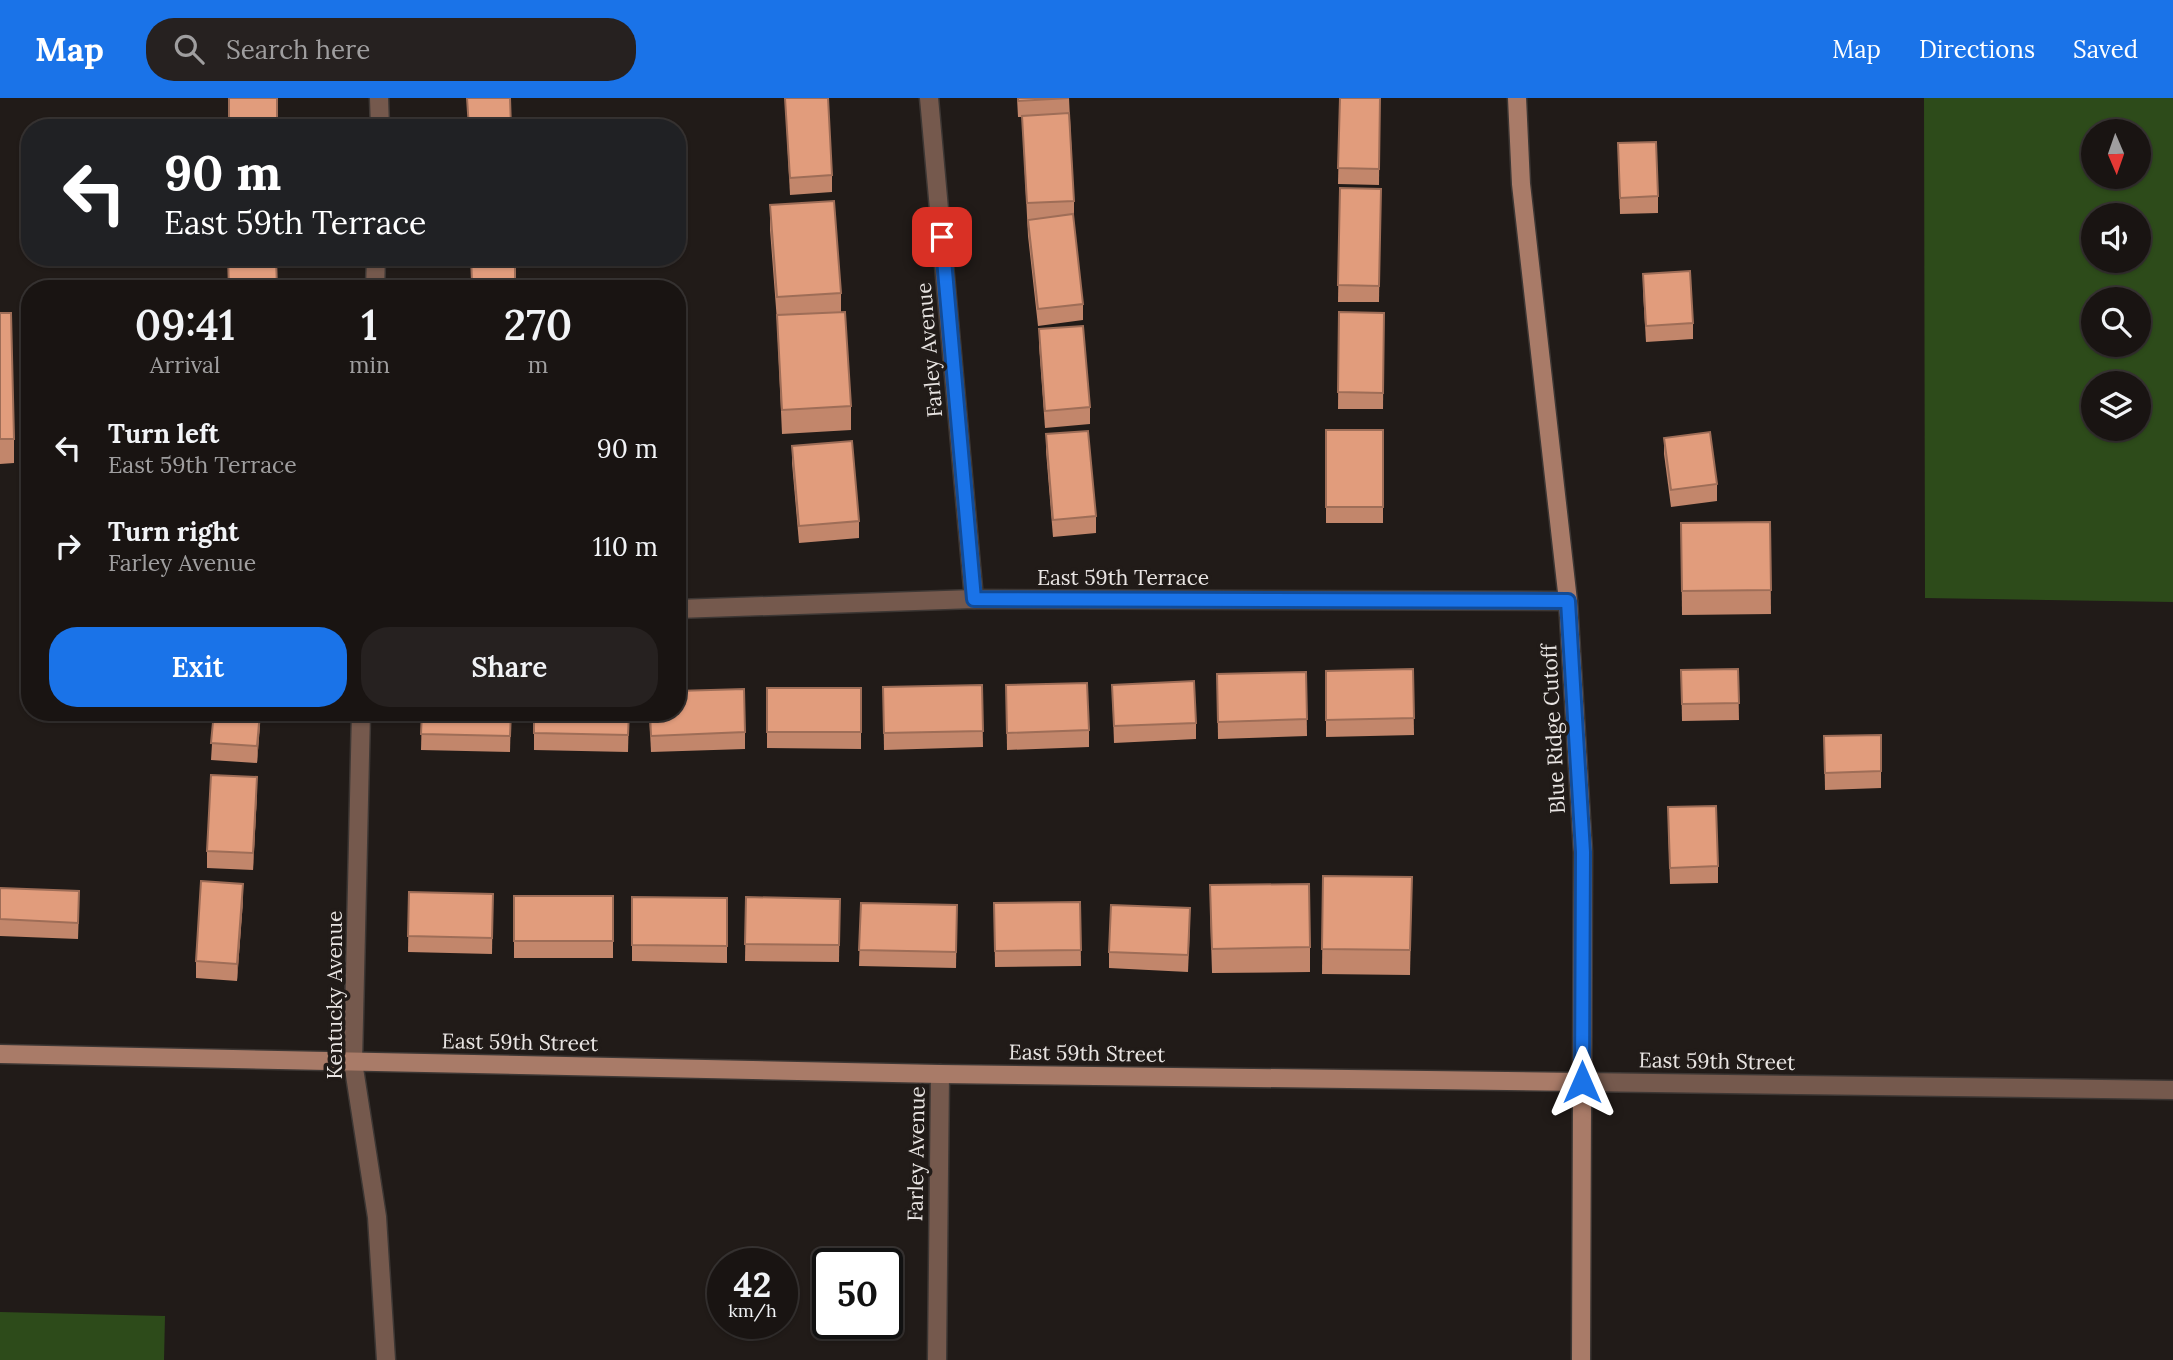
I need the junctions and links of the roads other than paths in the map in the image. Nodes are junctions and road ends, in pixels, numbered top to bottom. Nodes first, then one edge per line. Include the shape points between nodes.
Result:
1 (379, 98) edge
2 (929, 98) edge
3 (1517, 98) edge
4 (380, 119) edge
5 (974, 599) junction
6 (1568, 601) junction
7 (686, 609) edge
8 (361, 721) edge
9 (0, 1054) edge
10 (353, 1062) junction
11 (940, 1074) junction
12 (1582, 1082) junction
13 (2173, 1090) edge
14 (387, 1360) edge
15 (937, 1360) edge
16 (1581, 1360) edge

1 - 4 street
2 - 5 street, Farley Avenue
3 - 6 street, Blue Ridge Cutoff via 1521,184
5 - 6 street, East 59th Terrace
5 - 7 street, East 59th Terrace
6 - 12 street, Blue Ridge Cutoff via 1583,852
8 - 10 street, Kentucky Avenue
9 - 10 street, East 59th Street
10 - 11 street, East 59th Street
10 - 14 street, Kentucky Avenue via 377,1217
11 - 12 street, East 59th Street
11 - 15 street, Farley Avenue
12 - 13 street, East 59th Street
12 - 16 street, Blue Ridge Cutoff

